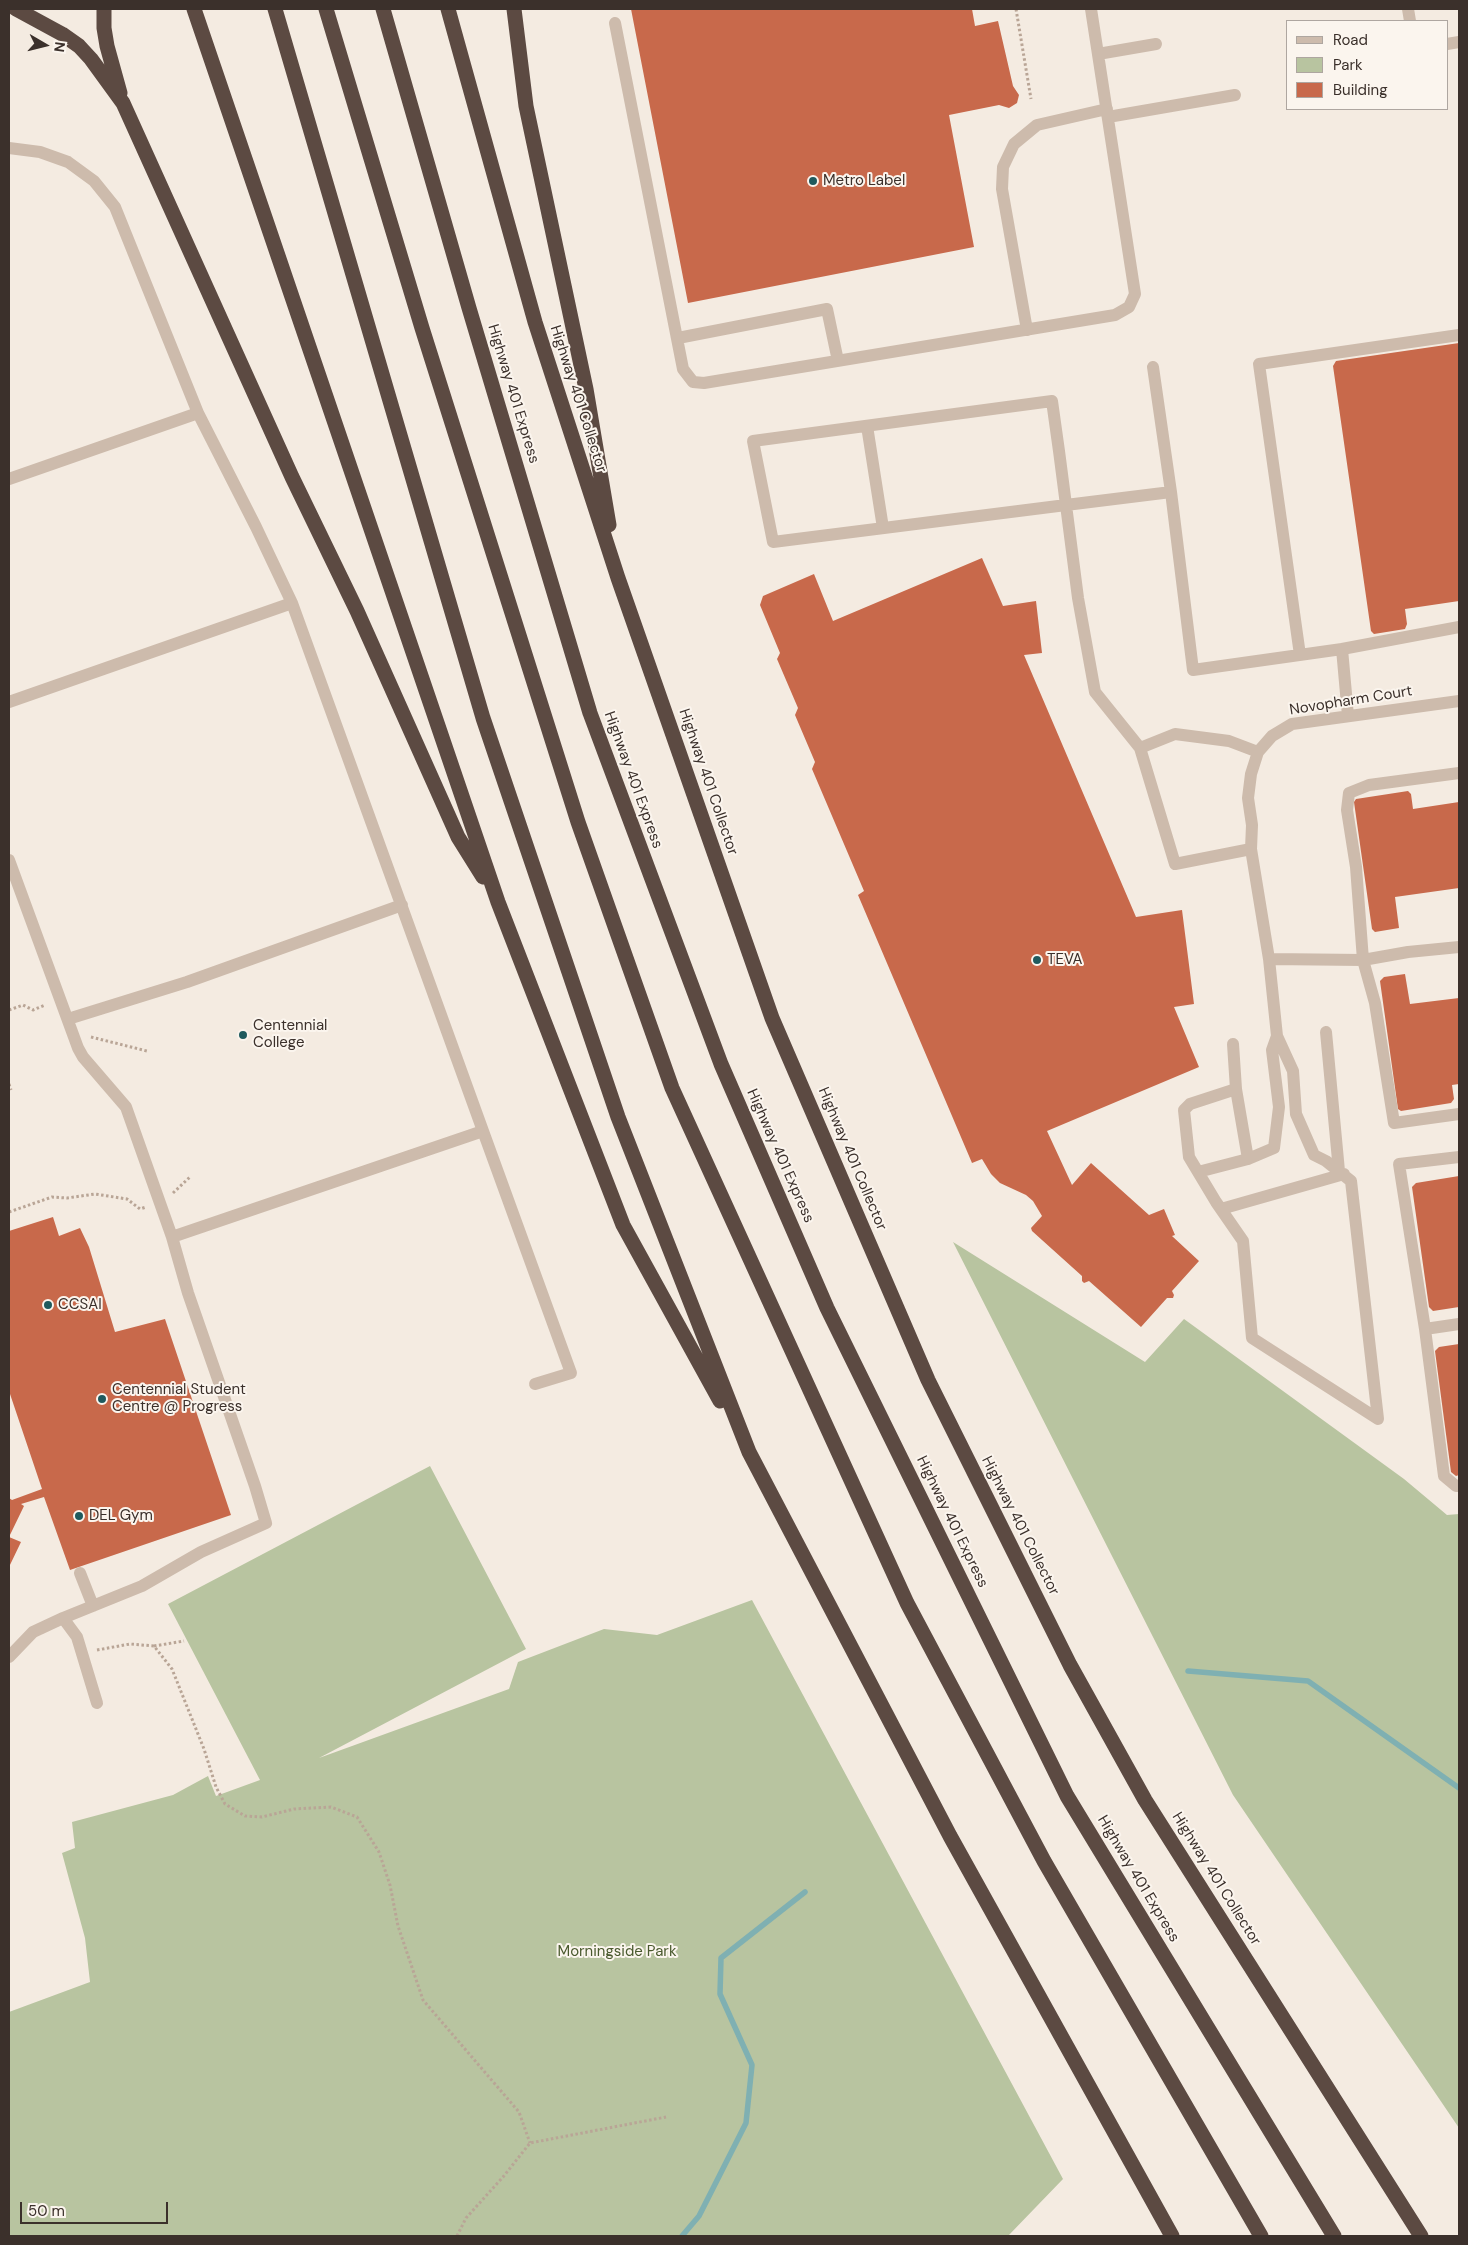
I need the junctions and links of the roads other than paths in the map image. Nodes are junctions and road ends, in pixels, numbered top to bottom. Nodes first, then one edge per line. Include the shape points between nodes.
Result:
1 (16, 9) edge
2 (104, 9) edge
3 (194, 9) edge
4 (275, 9) edge
5 (326, 9) edge
6 (383, 9) edge
7 (448, 9) edge
8 (514, 9) edge
9 (1092, 9) edge
10 (615, 23) dead end
11 (1156, 44) dead end
12 (1098, 54) junction
13 (1235, 95) dead end
14 (123, 103) junction
15 (1107, 113) junction
16 (9, 148) edge
17 (1027, 330) junction
18 (1459, 335) edge
19 (678, 338) junction
20 (838, 361) junction
21 (1153, 367) dead end
22 (198, 413) junction
23 (868, 426) junction
24 (9, 479) edge
25 (1171, 492) junction
26 (1066, 505) junction
27 (883, 528) junction
28 (618, 578) junction
29 (292, 603) junction
30 (1459, 627) edge
31 (1342, 649) junction
32 (1300, 655) junction
33 (1459, 701) edge
34 (9, 702) edge
35 (1348, 716) junction
36 (1140, 748) junction
37 (1258, 752) junction
38 (1459, 773) edge
39 (1251, 849) junction
40 (9, 860) edge
41 (498, 902) junction
42 (402, 906) junction
43 (1459, 947) edge
44 (1269, 959) junction
45 (1363, 960) junction
46 (68, 1019) junction
47 (1326, 1032) dead end
48 (1277, 1036) junction
49 (1233, 1044) dead end
50 (1236, 1088) junction
51 (1459, 1114) edge
52 (483, 1131) junction
53 (1459, 1156) edge
54 (1248, 1159) junction
55 (1198, 1172) junction
56 (1341, 1172) junction
57 (1221, 1209) junction
58 (172, 1237) junction
59 (1459, 1324) edge
60 (1425, 1329) junction
61 (535, 1384) dead end
62 (749, 1452) junction
63 (1459, 1486) edge
64 (80, 1573) dead end
65 (93, 1606) junction
66 (63, 1618) junction
67 (9, 1657) edge
68 (97, 1703) dead end
69 (1172, 2236) edge
70 (1261, 2236) edge
71 (1334, 2236) edge
72 (1421, 2236) edge

1 - 14 highway via 79,46
2 - 14 highway via 107,46
3 - 41 highway
4 - 62 highway via 483,718 618,1117
5 - 70 highway via 422,328 578,822 672,1088 907,1603 1044,1861
6 - 71 highway, Highway 401 Express via 590,713 720,1064 827,1308 1067,1796
7 - 28 highway, Highway 401 Collector via 535,322
8 - 28 highway via 526,106 586,389
9 - 12 street
10 - 19 street
11 - 12 street
12 - 15 street
13 - 15 street
14 - 41 highway via 458,838
15 - 17 street via 1037,125 1014,144 1002,167 1002,189
15 - 17 street via 1135,294 1129,307 1115,315
16 - 22 street via 40,152 68,162 94,181 115,207
17 - 20 street
18 - 32 street via 1259,364
19 - 20 street via 683,369 693,382 704,384
19 - 20 street via 827,309
21 - 25 street
22 - 24 street
22 - 29 street
23 - 26 street via 1052,401
23 - 27 street
23 - 27 street via 753,441 773,542
25 - 26 street
25 - 32 street via 1193,670
26 - 27 street
26 - 36 street via 1095,692
28 - 72 highway, Highway 401 Collector via 772,1018 928,1380 1070,1665 1145,1800
29 - 34 street
29 - 42 street
30 - 31 street
31 - 32 street
31 - 35 street
33 - 35 street, Novopharm Court
35 - 37 street, Novopharm Court via 1292,724 1272,736
36 - 37 street via 1175,734 1229,741
36 - 39 street via 1176,864
37 - 39 street, Novopharm Court via 1248,798
38 - 45 street via 1369,786 1350,792 1347,810 1356,867
39 - 44 street, Novopharm Court
40 - 46 street
41 - 62 highway via 623,1225
42 - 46 street
42 - 52 street
43 - 45 street
44 - 45 street
44 - 48 street, Novopharm Court
45 - 51 street via 1375,1003 1394,1123
46 - 58 street via 83,1057 126,1107
47 - 56 street
48 - 54 street via 1272,1050 1279,1107 1274,1148
48 - 56 street via 1293,1071 1296,1114 1314,1155
49 - 50 street
50 - 54 street
50 - 55 street via 1190,1104 1184,1110 1189,1157
52 - 58 street
52 - 61 street via 571,1373
53 - 60 street via 1399,1164
54 - 55 street
55 - 57 street
56 - 57 street
56 - 57 street via 1351,1181 1378,1419 1252,1338 1243,1241
58 - 65 street via 266,1523 201,1552 142,1586
59 - 60 street
60 - 63 street via 1444,1476
62 - 69 highway via 950,1836
64 - 65 street
65 - 66 street
66 - 67 street via 34,1632
66 - 68 street via 77,1637

